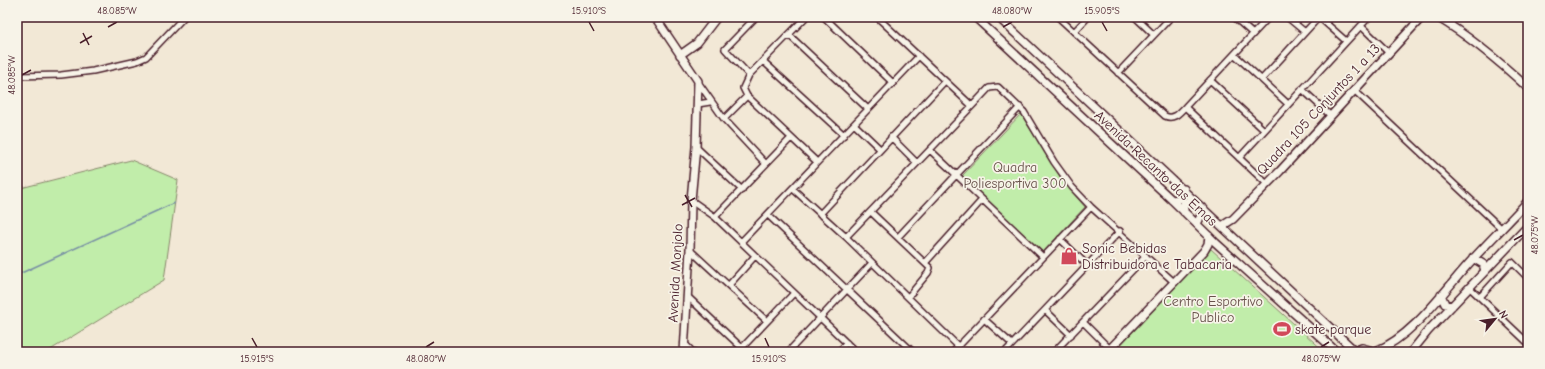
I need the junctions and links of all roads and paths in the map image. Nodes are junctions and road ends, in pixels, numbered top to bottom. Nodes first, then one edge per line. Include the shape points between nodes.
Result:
1 (184, 17) edge
2 (655, 17) edge
3 (717, 17) edge
4 (756, 17) edge
5 (824, 17) edge
6 (877, 17) edge
7 (976, 17) edge
8 (998, 17) edge
9 (1058, 17) edge
10 (1088, 17) edge
11 (1135, 17) edge
12 (1171, 17) edge
13 (1234, 17) edge
14 (1269, 17) edge
15 (1287, 17) edge
16 (1319, 17) edge
17 (1369, 17) edge
18 (1422, 17) edge
19 (1436, 17) edge
20 (1455, 17) edge
21 (804, 18) edge
22 (1450, 25) junction
23 (1361, 26) junction
24 (1074, 32) junction
25 (1305, 32) junction
26 (1253, 34) junction
27 (789, 35) junction
28 (1154, 35) junction
29 (1346, 41) junction
30 (1389, 53) junction
31 (680, 54) junction
32 (1235, 55) junction
33 (919, 56) junction
34 (763, 61) junction
35 (1118, 73) junction
36 (749, 75) junction
37 (17, 76) edge
38 (1262, 79) junction
39 (1210, 80) junction
40 (945, 81) junction
41 (698, 82) junction
42 (893, 83) junction
43 (1528, 88) edge
44 (1302, 89) junction
45 (1354, 90) junction
46 (748, 96) junction
47 (710, 102) junction
48 (698, 104) junction
49 (1288, 104) junction
50 (972, 106) junction
51 (1020, 108) junction
52 (1185, 108) junction
53 (868, 109) junction
54 (1331, 116) junction
55 (724, 119) junction
56 (854, 124) junction
57 (1264, 130) junction
58 (844, 135) junction
59 (891, 137) junction
60 (791, 138) junction
61 (696, 147) junction
62 (880, 149) junction
63 (930, 150) junction
64 (1239, 158) junction
65 (817, 162) junction
66 (917, 163) junction
67 (766, 164) junction
68 (957, 176) junction
69 (1267, 184) junction
70 (793, 189) junction
71 (1184, 189) junction
72 (742, 190) junction
73 (691, 200) junction
74 (982, 200) junction
75 (1172, 200) junction
76 (1528, 201) edge
77 (1196, 202) junction
78 (1091, 208) junction
79 (1204, 209) junction
80 (871, 212) junction
81 (1184, 212) junction
82 (820, 214) junction
83 (768, 215) junction
84 (715, 217) junction
85 (1197, 224) junction
86 (1528, 226) edge
87 (1225, 228) junction
88 (1502, 228) junction
89 (1120, 231) junction
90 (1209, 236) junction
91 (846, 237) junction
92 (898, 237) junction
93 (1060, 240) junction
94 (742, 242) junction
95 (1216, 243) junction
96 (690, 250) junction
97 (1204, 251) junction
98 (755, 256) junction
99 (1146, 256) junction
100 (1043, 257) junction
101 (1473, 258) junction
102 (872, 263) junction
103 (925, 263) junction
104 (1087, 265) junction
105 (1485, 271) junction
106 (1528, 278) edge
107 (1174, 282) junction
108 (729, 285) junction
109 (1470, 288) junction
110 (847, 290) junction
111 (794, 293) junction
112 (1441, 295) junction
113 (687, 296) junction
114 (908, 297) junction
115 (1480, 297) junction
116 (1452, 306) junction
117 (1046, 310) junction
118 (820, 318) junction
119 (984, 319) junction
120 (767, 321) junction
121 (1083, 322) junction
122 (1071, 335) junction
123 (847, 343) junction
124 (1528, 343) edge
125 (684, 344) junction
126 (1012, 344) junction
127 (958, 346) junction
128 (742, 348) junction
129 (1109, 350) edge
130 (1353, 351) edge
131 (684, 352) edge
132 (693, 352) edge
133 (738, 352) edge
134 (788, 352) edge
135 (838, 352) edge
136 (856, 352) edge
137 (913, 352) edge
138 (953, 352) edge
139 (1005, 352) edge
140 (1054, 352) edge
141 (1337, 352) edge
142 (1377, 352) edge
143 (1411, 352) edge

1 - 37 street via 146,57 137,61 93,71
2 - 31 street
3 - 31 street via 697,43
4 - 36 street via 725,49
5 - 42 street
6 - 33 street
7 - 75 street, Avenida Recanto das Emas
8 - 71 street, Avenida Recanto das Emas
9 - 24 street
10 - 24 street
11 - 28 street
12 - 28 street
13 - 26 street
14 - 26 street
15 - 25 street
16 - 25 street
16 - 29 street
17 - 23 street
18 - 30 street, Quadra 105 Conjuntos 1 a 13
19 - 22 street
20 - 22 street
21 - 27 street
22 - 43 street
23 - 29 street
23 - 30 street
24 - 35 street
25 - 38 street
26 - 32 street
27 - 34 street
27 - 53 street
28 - 35 street
29 - 44 street
30 - 45 street, Quadra 105 Conjuntos 1 a 13
31 - 41 street
32 - 38 street
32 - 39 street
33 - 40 street
33 - 42 street
34 - 36 street
34 - 58 street
35 - 52 street via 1165,116 1174,117
36 - 46 street via 743,86
38 - 49 street
39 - 52 street
39 - 57 street
40 - 50 street
40 - 59 street
41 - 47 street
41 - 48 street, Avenida Monjolo
42 - 53 street
44 - 49 street
44 - 54 street
45 - 54 street, Quadra 105 Conjuntos 1 a 13
45 - 88 street
46 - 55 street
46 - 60 street
47 - 48 street
47 - 55 street
48 - 61 street, Avenida Monjolo
49 - 57 street
50 - 51 street via 989,88 996,86
50 - 63 street
51 - 68 street
51 - 78 street via 1064,177
52 - 64 street
53 - 56 street
54 - 69 street, Quadra 105 Conjuntos 1 a 13
55 - 67 street
56 - 58 street
56 - 62 street
57 - 64 street
58 - 65 street
59 - 62 street
59 - 66 street
60 - 65 street
60 - 67 street
61 - 72 street
61 - 73 street, Avenida Monjolo
62 - 82 street
63 - 66 street
63 - 68 street
64 - 69 street
65 - 70 street
66 - 80 street
67 - 72 street
68 - 74 street
68 - 92 street
69 - 87 street, Quadra 105 Conjuntos 1 a 13
70 - 82 street
70 - 83 street
71 - 75 street via 1179,199
71 - 77 street, Avenida Recanto das Emas
72 - 84 street
73 - 84 street
73 - 96 street, Avenida Monjolo
74 - 100 street
74 - 103 street
75 - 81 street, Avenida Recanto das Emas
76 - 88 street
77 - 79 street, Avenida Recanto das Emas
77 - 81 street via 1187,201 1183,206
78 - 89 street
78 - 93 street
79 - 85 street
79 - 87 street, Avenida Recanto das Emas
80 - 91 street
80 - 92 street
81 - 85 street, Avenida Recanto das Emas
82 - 91 street
83 - 94 street
83 - 110 street
84 - 94 street
85 - 90 street, Avenida Recanto das Emas
86 - 105 street
87 - 130 street, Avenida Recanto das Emas
88 - 101 street
89 - 99 street
89 - 104 street
90 - 95 street, Avenida Recanto das Emas
90 - 97 street
91 - 102 street
92 - 103 street
93 - 100 street
93 - 104 street
94 - 98 street
95 - 97 street
95 - 141 street, Avenida Recanto das Emas
96 - 108 street
96 - 113 street, Avenida Monjolo
97 - 107 street
98 - 108 street
98 - 111 street
99 - 107 street
99 - 121 street
100 - 119 street
101 - 105 street via 1483,264
101 - 112 street
102 - 110 street
102 - 114 street
103 - 114 street via 930,270
104 - 117 street
105 - 109 street
106 - 115 street via 1512,262
107 - 129 street
108 - 120 street
109 - 115 street
109 - 116 street
110 - 118 street
110 - 137 street
111 - 118 street
111 - 120 street
112 - 116 street via 1445,304
112 - 142 street via 1399,339
113 - 125 street, Avenida Monjolo
113 - 128 street
114 - 127 street
115 - 124 street
116 - 143 street
117 - 122 street
117 - 126 street
118 - 123 street
118 - 134 street
119 - 126 street
119 - 127 street
120 - 128 street
121 - 122 street
121 - 129 street
122 - 140 street
123 - 135 street
123 - 136 street
125 - 131 street, Avenida Monjolo
125 - 132 street
126 - 139 street
127 - 138 street
128 - 133 street
130 - 142 street via 1362,348

